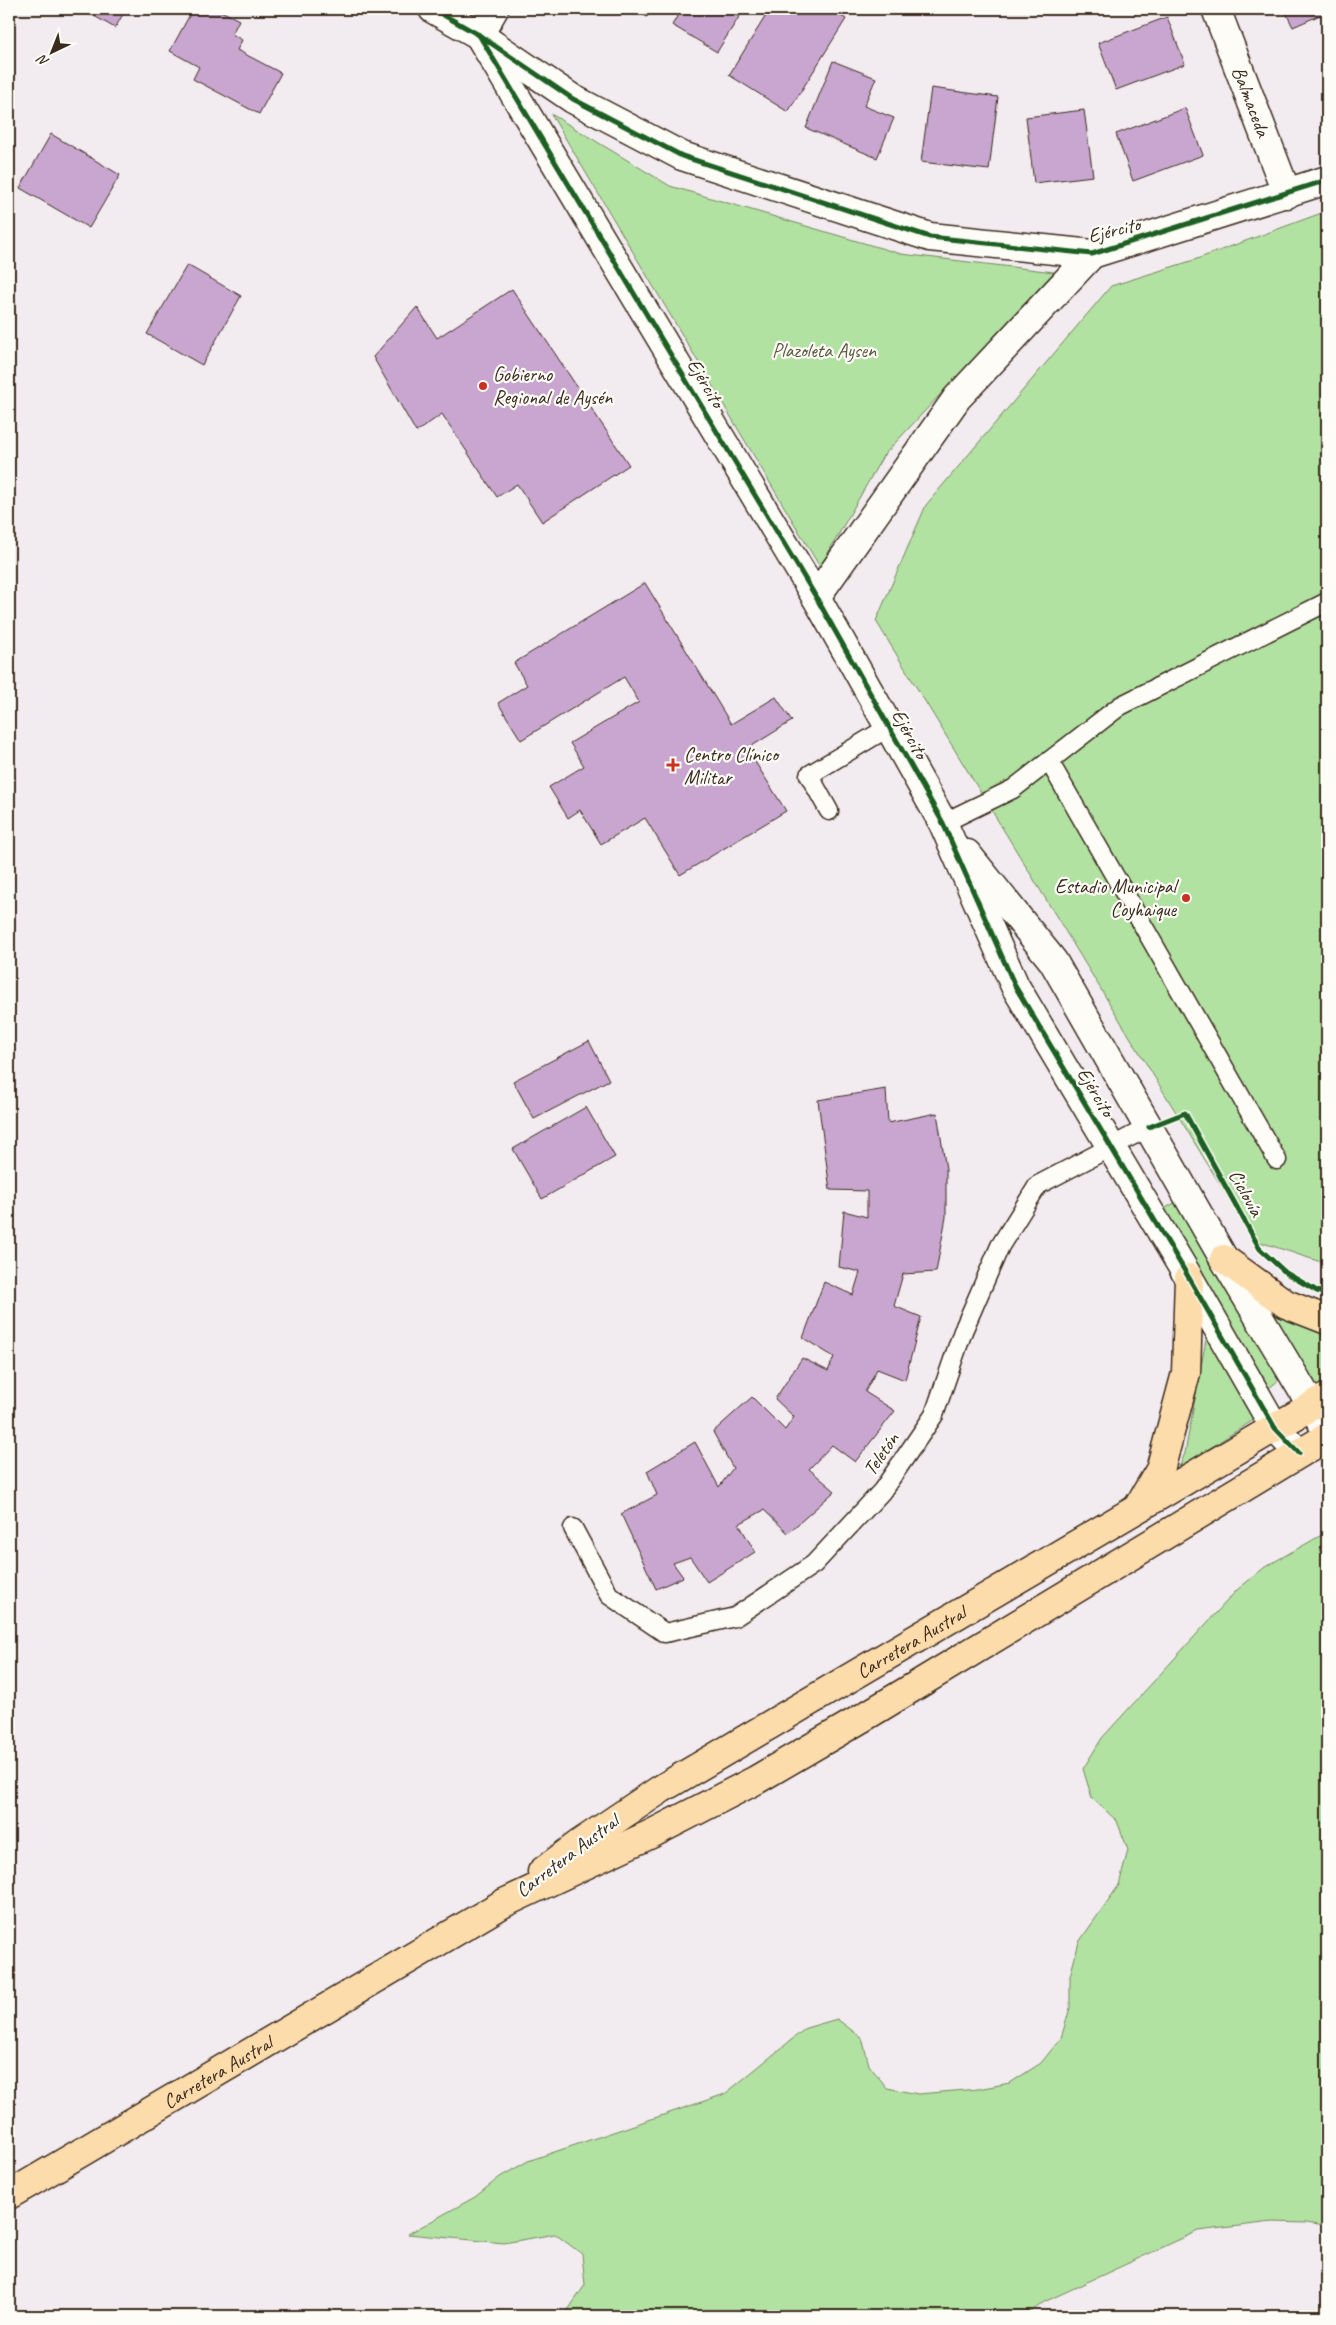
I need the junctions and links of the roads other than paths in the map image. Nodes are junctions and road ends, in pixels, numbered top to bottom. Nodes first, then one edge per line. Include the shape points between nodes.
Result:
1 (433, 9) edge
2 (494, 9) edge
3 (1216, 9) edge
4 (479, 35) junction
5 (1327, 180) edge
6 (1287, 194) junction
7 (1092, 254) junction
8 (816, 597) junction
9 (1327, 602) edge
10 (889, 727) junction
11 (1049, 761) junction
12 (829, 811) dead end
13 (943, 823) junction
14 (1149, 1127) junction
15 (1111, 1147) junction
16 (1277, 1160) dead end
17 (1224, 1258) junction
18 (1189, 1278) junction
19 (1327, 1320) edge
20 (1320, 1401) edge
21 (1275, 1428) junction
22 (1327, 1431) edge
23 (1327, 1438) edge
24 (1299, 1453) junction
25 (1135, 1512) junction
26 (573, 1528) dead end
27 (504, 1904) junction
28 (9, 2195) edge

1 - 4 street, Ejército
2 - 4 street
3 - 6 street, Balmaceda
4 - 7 street, Ejército via 574,99 682,156 930,237
4 - 8 street, Ejército
5 - 6 street, Ejército
6 - 7 street, Ejército
7 - 8 street, Ejército via 957,398
8 - 10 street, Ejército
9 - 11 lane via 1120,706
10 - 12 lane via 809,776
10 - 13 street, Ejército
11 - 13 lane via 1013,789
11 - 16 lane
13 - 14 street, Ejército via 1053,961
13 - 15 street, Ejército via 1015,986
14 - 15 lane, Teletón
14 - 17 street, Ejército
15 - 18 street, Ejército
15 - 26 lane, Teletón via 1038,1185 1000,1246 963,1331 934,1415 882,1491 814,1564 735,1617 665,1633 609,1595
17 - 19 highway via 1286,1304
17 - 20 street, Ejército
18 - 21 street, Ejército
18 - 25 highway via 1186,1373 1160,1470
20 - 21 highway, Carretera Austral
20 - 22 street, Ejército
21 - 24 street, Ejército
21 - 25 highway, Carretera Austral
23 - 24 highway, Carretera Austral
24 - 27 highway, Carretera Austral via 756,1780
25 - 27 highway, Carretera Austral via 661,1789 579,1844
27 - 28 highway, Carretera Austral

